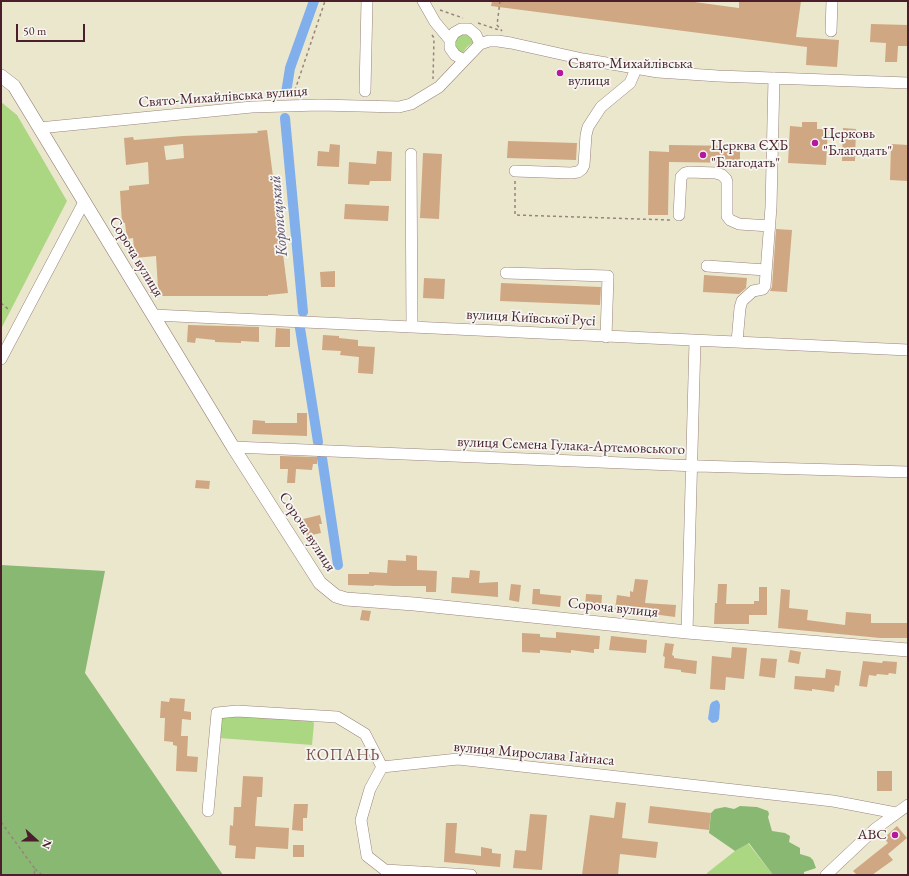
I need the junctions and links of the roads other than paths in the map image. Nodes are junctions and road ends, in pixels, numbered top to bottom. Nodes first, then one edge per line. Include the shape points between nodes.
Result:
1 (367, 1) edge
2 (832, 1) edge
3 (424, 4) edge
4 (831, 31) dead end
5 (452, 36) junction
6 (480, 44) junction
7 (464, 60) junction
8 (636, 69) junction
9 (1, 76) edge
10 (774, 78) junction
11 (908, 83) edge
12 (365, 91) dead end
13 (39, 128) junction
14 (411, 154) dead end
15 (515, 171) road end
16 (84, 202) junction
17 (680, 215) road end
18 (770, 226) junction
19 (707, 266) dead end
20 (766, 270) junction
21 (506, 272) dead end
22 (153, 315) junction
23 (412, 326) junction
24 (606, 337) junction
25 (696, 341) junction
26 (737, 342) junction
27 (908, 350) edge
28 (1, 359) edge
29 (233, 447) junction
30 (692, 466) junction
31 (908, 472) edge
32 (687, 632) junction
33 (908, 650) edge
34 (382, 767) junction
35 (907, 808) edge
36 (208, 811) dead end
37 (896, 813) junction
38 (471, 875) edge
39 (826, 875) edge

1 - 12 street
2 - 4 street
3 - 5 street via 433,27
5 - 6 street via 461,29 470,29
5 - 7 street via 450,48
6 - 7 street
6 - 8 street via 489,41 504,42
7 - 13 street, Свято-Михайлівська вулиця via 450,77 430,94 399,107 252,107
8 - 10 street
8 - 15 street via 630,82 601,107 588,127 582,169 571,173
9 - 13 main road, Сороча вулиця via 14,86
10 - 11 street
10 - 18 street
13 - 16 main road, Сороча вулиця
14 - 23 street
16 - 22 main road, Сороча вулиця
16 - 28 street
17 - 18 street via 681,177 689,172 716,174 726,178 727,216 730,220 739,224
18 - 20 street
19 - 20 street
20 - 26 street via 763,289 753,291 742,301
21 - 24 street via 608,276
22 - 23 street, вулиця Київської Русі
22 - 29 main road, Сороча вулиця
23 - 24 street, вулиця Київської Русі
24 - 25 street, вулиця Київської Русі
25 - 26 street, вулиця Київської Русі
25 - 30 street
26 - 27 street, вулиця Київської Русі
29 - 30 street, вулиця Семена Гулака-Артемовського
29 - 32 main road, Сороча вулиця via 320,583 336,596
30 - 31 street, вулиця Семена Гулака-Артемовського
30 - 32 street
32 - 33 main road, Сороча вулиця
34 - 36 street via 365,734 337,717 238,711 217,713
34 - 37 street, вулиця Мирослава Гайнаса via 458,759 833,801
34 - 38 street via 370,789 361,820 367,856 385,870
35 - 37 street
37 - 39 street

